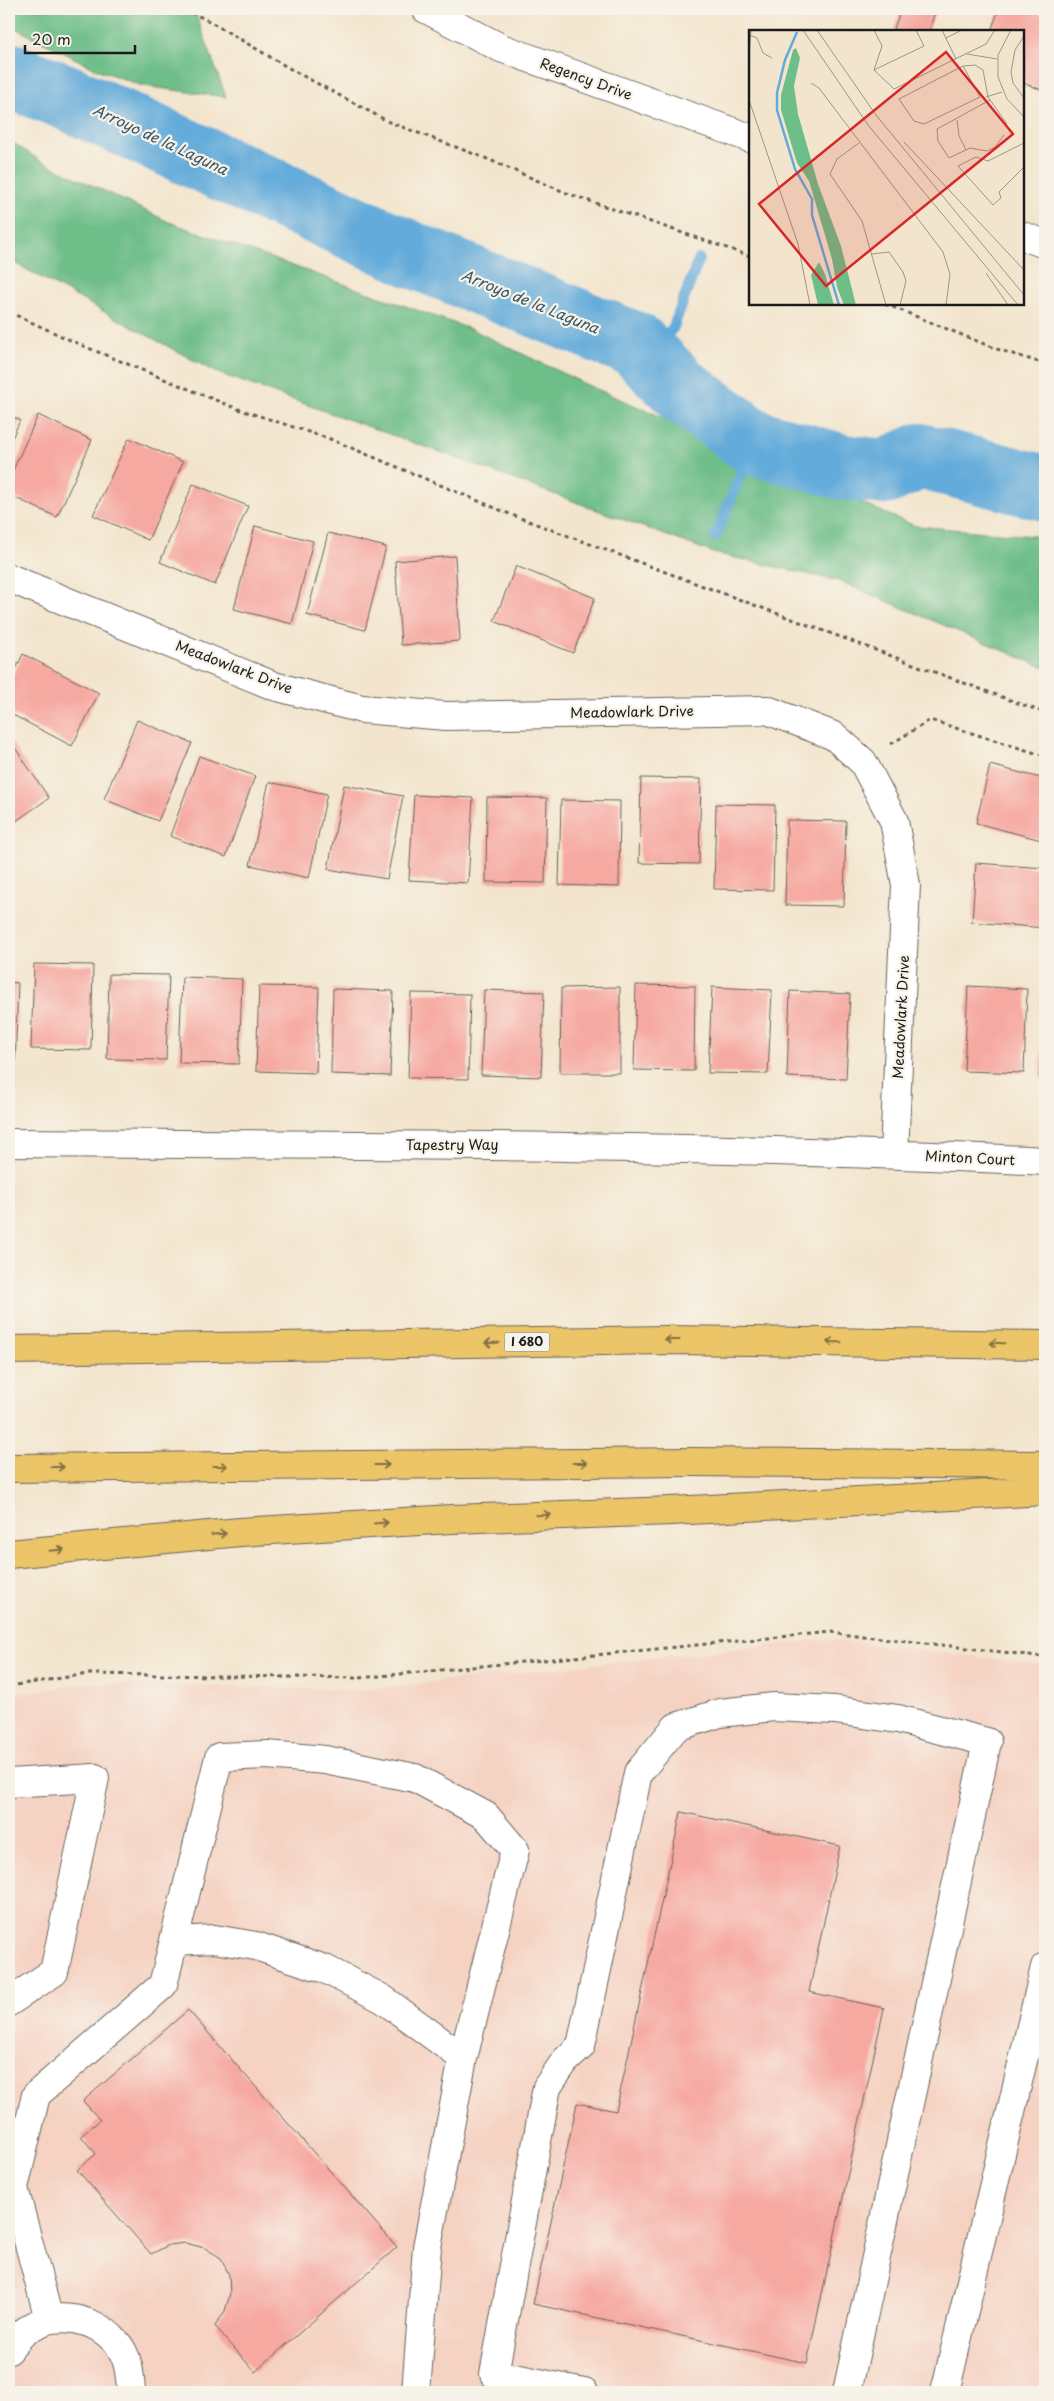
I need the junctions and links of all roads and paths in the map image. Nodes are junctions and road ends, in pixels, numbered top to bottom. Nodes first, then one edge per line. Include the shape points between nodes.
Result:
1 (184, 9) edge
2 (426, 9) edge
3 (749, 138) edge
4 (1024, 236) edge
5 (1045, 244) edge
6 (749, 256) edge
7 (887, 305) edge
8 (9, 312) edge
9 (1045, 364) edge
10 (9, 578) edge
11 (1045, 712) edge
12 (1045, 756) edge
13 (863, 762) junction
14 (9, 1143) edge
15 (894, 1154) junction
16 (1045, 1161) edge
17 (1045, 1345) edge
18 (9, 1350) edge
19 (1045, 1465) edge
20 (9, 1468) edge
21 (1045, 1491) edge
22 (9, 1554) edge
23 (1045, 1657) edge
24 (9, 1686) edge
25 (9, 1783) edge
26 (174, 1941) junction
27 (1045, 1967) edge
28 (9, 2002) edge
29 (463, 2058) junction
30 (49, 2319) junction
31 (9, 2350) edge
32 (488, 2383) edge
33 (130, 2392) edge
34 (416, 2392) edge
35 (584, 2392) edge
36 (847, 2392) edge
37 (945, 2392) edge

1 - 6 path via 210,20 294,71 389,122 569,194
2 - 3 street, Regency Drive via 501,48
4 - 5 street
7 - 9 path via 997,349
8 - 11 path via 235,408 330,440 512,515
10 - 13 street, Meadowlark Drive via 274,686 362,709 446,716 767,710 834,736
12 - 13 path via 930,720
13 - 15 street, Meadowlark Drive via 894,821 906,885
14 - 15 street, Tapestry Way via 480,1145
15 - 16 street, Minton Court
17 -> 18 highway, I 680 via 669,1340
20 -> 19 highway via 692,1462
22 -> 21 highway via 240,1532 433,1520
23 - 24 path via 830,1632 359,1678 88,1674
25 - 28 street via 95,1778 54,1972
26 - 29 street via 214,1939 256,1946 325,1969 383,1998
26 - 29 street via 219,1757 325,1760 414,1778 486,1816 515,1850
26 - 30 street via 163,1985 36,2095 14,2188
27 - 37 street
29 - 34 street via 427,2247
30 - 31 street via 27,2329
30 - 33 street via 73,2318 96,2324 117,2342 129,2367
32 - 35 street
32 - 36 street via 547,2087 565,2061 581,2046 638,1773 676,1727 720,1714 774,1707 835,1710 898,1719 987,1742

